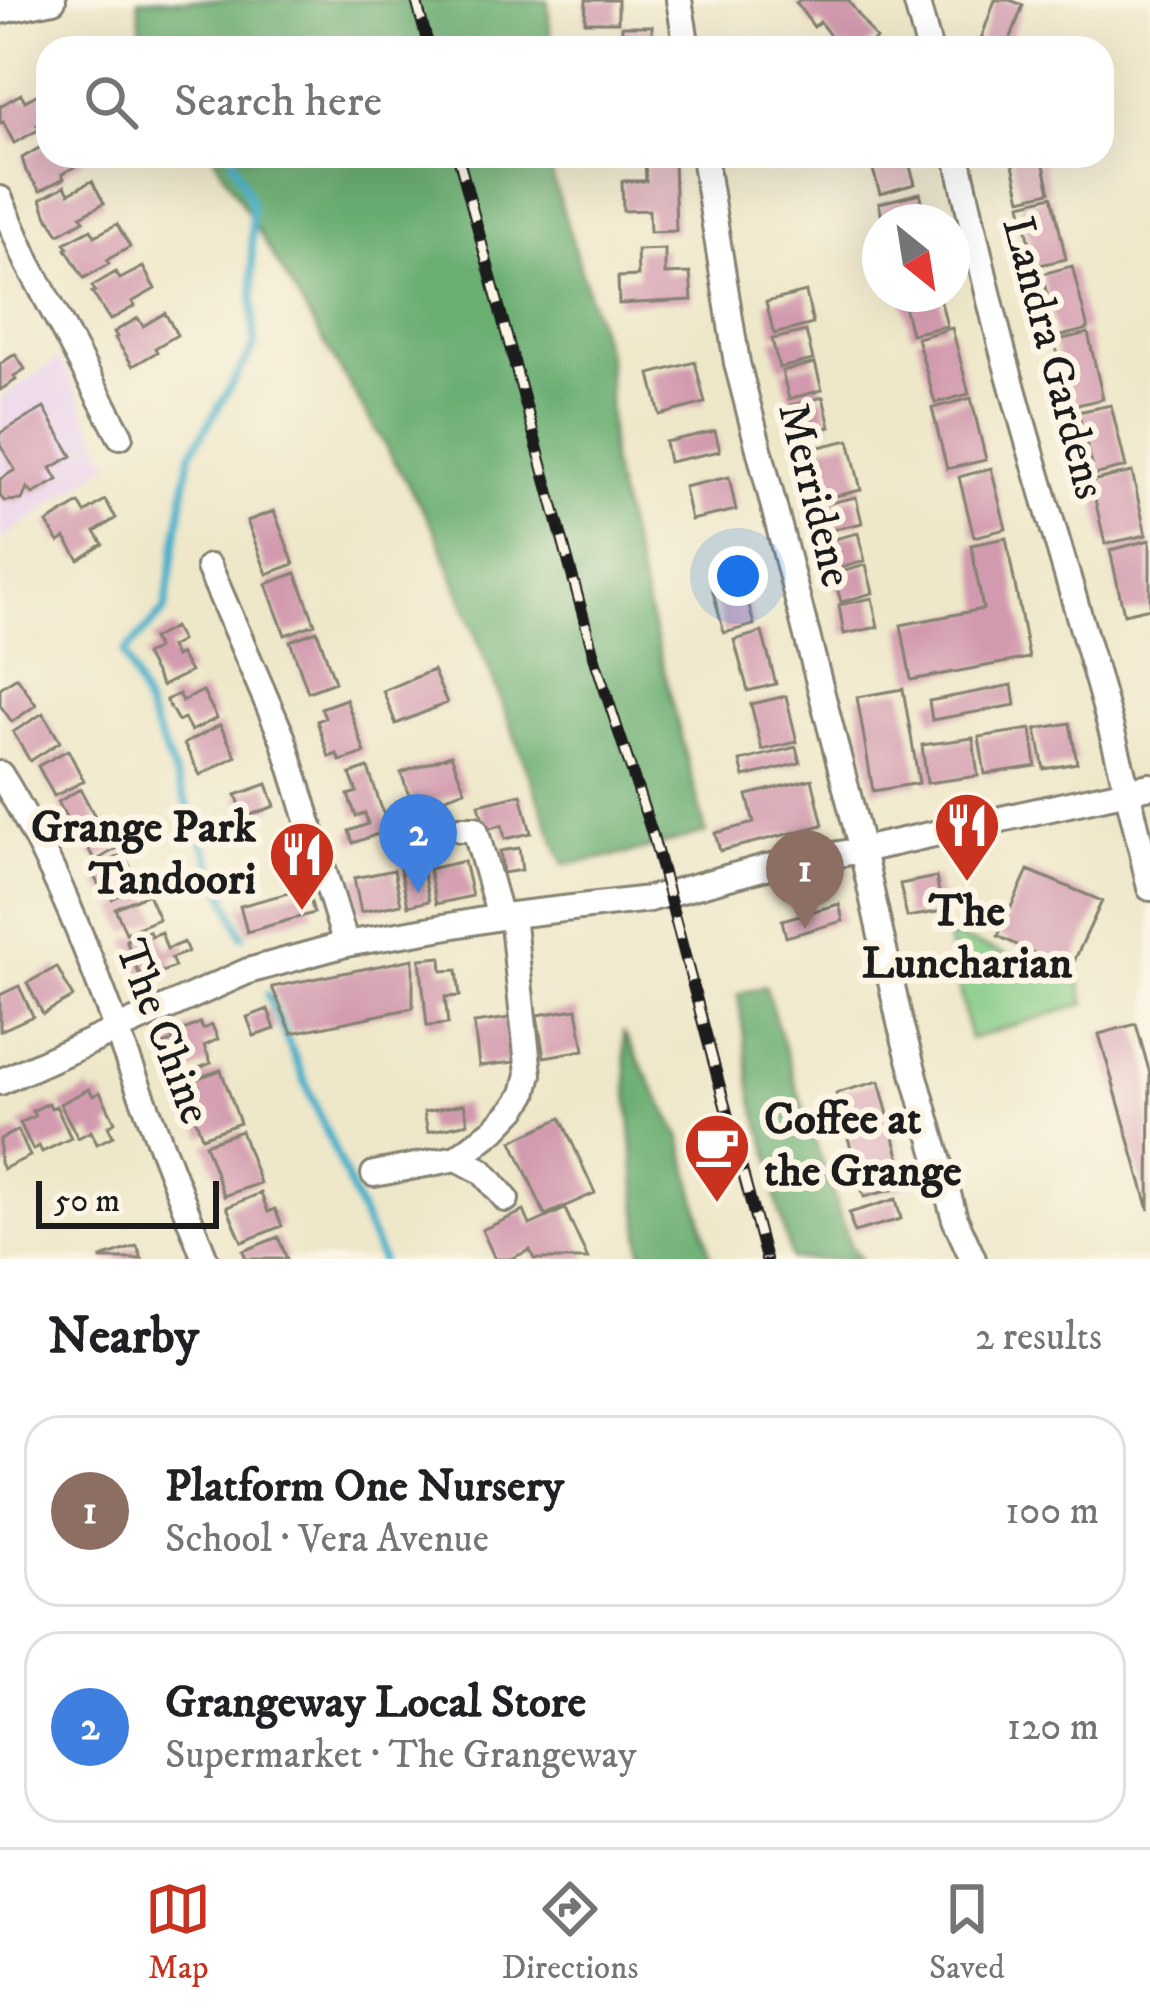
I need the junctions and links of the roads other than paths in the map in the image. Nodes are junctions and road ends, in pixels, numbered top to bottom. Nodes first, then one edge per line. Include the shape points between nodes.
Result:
1 (53, 0) edge
2 (680, 0) edge
3 (916, 0) edge
4 (0, 11) edge
5 (685, 36) edge
6 (926, 36) edge
7 (706, 168) edge
8 (960, 168) edge
9 (0, 200) edge
10 (120, 436) dead end
11 (208, 567) dead end
12 (0, 774) edge
13 (1139, 788) edge
14 (460, 829) dead end
15 (862, 850) junction
16 (1150, 888) edge
17 (506, 916) junction
18 (346, 944) junction
19 (118, 1029) junction
20 (0, 1082) edge
21 (457, 1158) junction
22 (374, 1174) dead end
23 (506, 1199) dead end
24 (205, 1259) edge
25 (973, 1259) edge

1 - 4 street
2 - 5 street
3 - 6 street
7 - 15 street, Merridene via 737,363
8 - 13 street, Landra Gardens via 1009,375
9 - 10 street
11 - 18 street via 283,739
12 - 19 street, The Chine via 58,881
13 - 15 street
13 - 16 street, Landra Gardens
14 - 17 street via 476,829
15 - 17 street via 649,899
15 - 25 street, Merridene via 901,1027
17 - 18 street
17 - 21 street via 529,1074 515,1108
18 - 19 street via 248,971
19 - 20 street
19 - 24 street, The Chine
21 - 22 street
21 - 23 street

